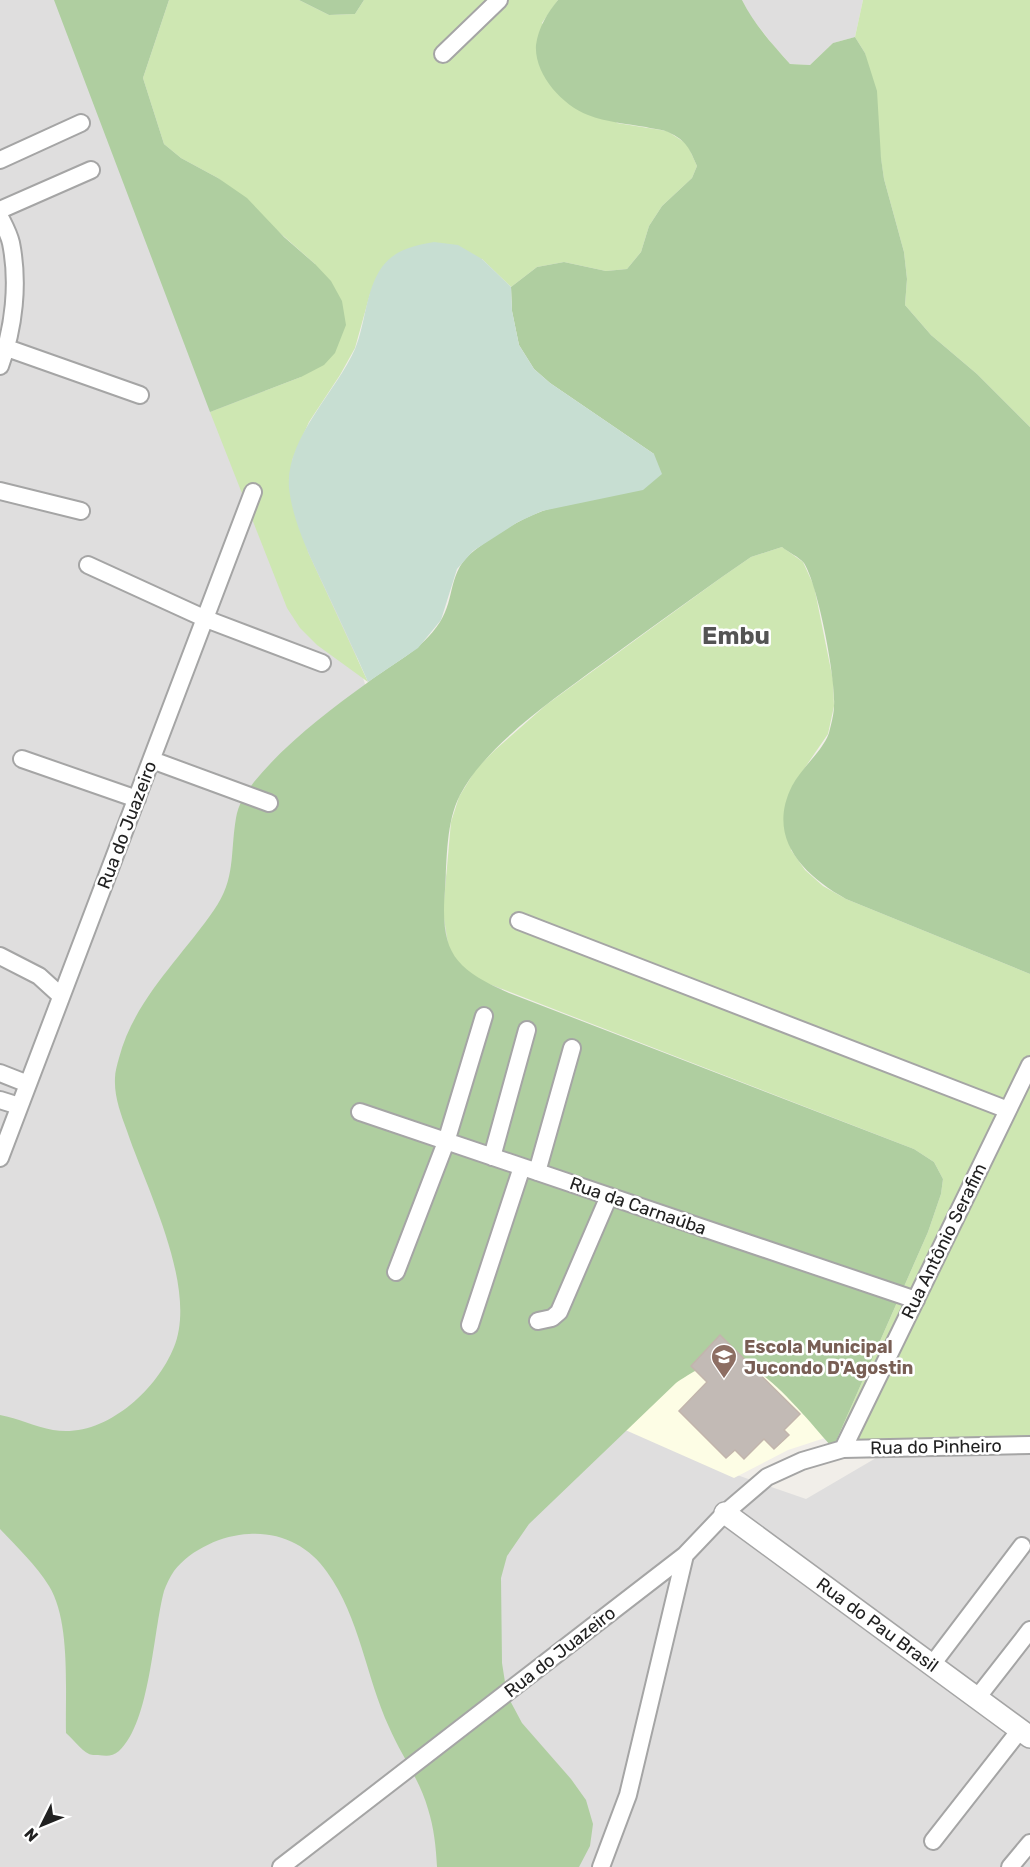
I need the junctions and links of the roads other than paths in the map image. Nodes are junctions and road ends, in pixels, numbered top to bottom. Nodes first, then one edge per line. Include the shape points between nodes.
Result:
1 (500, 0) edge
2 (443, 54) dead end
3 (81, 123) dead end
4 (0, 160) edge
5 (91, 170) dead end
6 (0, 210) edge
7 (0, 217) edge
8 (6, 348) junction
9 (0, 366) edge
10 (140, 394) dead end
11 (0, 491) edge
12 (253, 492) dead end
13 (81, 511) dead end
14 (88, 565) dead end
15 (206, 619) junction
16 (322, 663) dead end
17 (22, 759) dead end
18 (152, 760) junction
19 (137, 799) junction
20 (269, 803) dead end
21 (519, 921) dead end
22 (0, 956) edge
23 (62, 996) junction
24 (484, 1016) dead end
25 (527, 1030) dead end
26 (572, 1048) dead end
27 (1030, 1065) edge
28 (0, 1073) edge
29 (28, 1083) junction
30 (0, 1100) edge
31 (19, 1106) junction
32 (1008, 1110) junction
33 (360, 1112) dead end
34 (446, 1142) junction
35 (492, 1157) junction
36 (0, 1158) edge
37 (530, 1170) junction
38 (609, 1197) junction
39 (396, 1272) dead end
40 (916, 1300) junction
41 (538, 1322) dead end
42 (470, 1325) dead end
43 (1030, 1445) edge
44 (843, 1449) junction
45 (725, 1513) junction
46 (1022, 1546) dead end
47 (685, 1555) junction
48 (1030, 1630) edge
49 (931, 1666) junction
50 (977, 1698) junction
51 (1025, 1733) edge
52 (933, 1841) dead end
53 (1030, 1843) edge
54 (281, 1867) edge
55 (601, 1867) edge
56 (1010, 1867) edge

1 - 2 street
3 - 4 street
5 - 6 street
7 - 8 street via 11,241 16,286
8 - 9 street
8 - 10 street
11 - 13 street
12 - 15 street, Rua do Juazeiro
14 - 15 street
15 - 16 street
15 - 18 street, Rua do Juazeiro
17 - 19 street
18 - 19 street, Rua do Juazeiro
18 - 20 street
19 - 23 street, Rua do Juazeiro
21 - 32 street
22 - 23 street via 39,976
23 - 29 street, Rua do Juazeiro
24 - 34 street
25 - 35 street
26 - 37 street
27 - 32 street, Rua Antônio Serafim
28 - 29 street
29 - 31 street, Rua do Juazeiro
30 - 31 street
31 - 36 street, Rua do Juazeiro
32 - 40 street, Rua Antônio Serafim
33 - 34 street, Rua da Carnaúba
34 - 35 street, Rua da Carnaúba
34 - 39 street
35 - 37 street, Rua da Carnaúba
37 - 38 street, Rua da Carnaúba
37 - 42 street
38 - 40 street, Rua da Carnaúba
38 - 41 street via 559,1312
40 - 44 street, Rua Antônio Serafim
43 - 44 street, Rua do Pinheiro
44 - 45 street, Rua do Juazeiro via 767,1477
45 - 47 street, Rua do Juazeiro
45 - 49 street, Rua do Pau Brasil
46 - 49 street
47 - 54 street, Rua do Juazeiro
47 - 55 street via 628,1795
48 - 50 street
49 - 50 street, Rua do Pau Brasil
50 - 51 street, Rua do Pau Brasil
51 - 52 street
53 - 56 street

